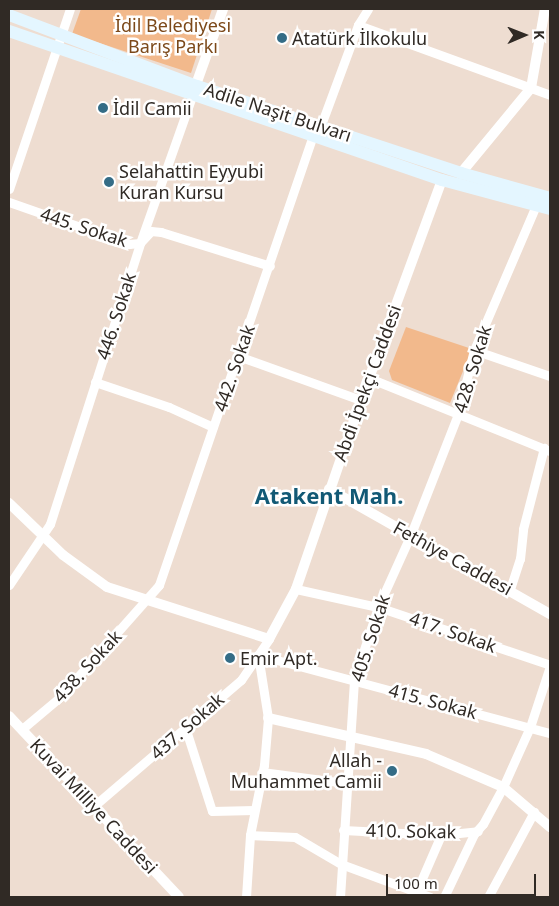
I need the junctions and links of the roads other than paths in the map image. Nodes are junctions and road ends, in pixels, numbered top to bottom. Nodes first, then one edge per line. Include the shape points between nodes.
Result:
1 (70, 9) edge
2 (222, 9) edge
3 (368, 9) edge
4 (545, 9) edge
5 (9, 15) edge
6 (358, 25) junction
7 (9, 31) edge
8 (62, 33) junction
9 (58, 47) junction
10 (531, 88) junction
11 (194, 91) junction
12 (550, 95) edge
13 (321, 125) junction
14 (313, 135) junction
15 (461, 173) junction
16 (442, 180) junction
17 (9, 189) edge
18 (550, 198) edge
19 (9, 202) edge
20 (536, 205) junction
21 (550, 209) edge
22 (140, 242) junction
23 (270, 266) junction
24 (474, 350) junction
25 (238, 356) junction
26 (550, 376) edge
27 (370, 378) junction
28 (95, 382) junction
29 (361, 400) junction
30 (458, 414) junction
31 (213, 426) junction
32 (547, 449) edge
33 (329, 489) junction
34 (9, 503) edge
35 (412, 534) junction
36 (43, 536) junction
37 (9, 585) edge
38 (296, 589) junction
39 (510, 589) junction
40 (149, 598) junction
41 (378, 607) junction
42 (550, 614) edge
43 (270, 639) junction
44 (258, 655) junction
45 (550, 666) edge
46 (354, 680) junction
47 (9, 716) edge
48 (268, 718) junction
49 (185, 727) junction
50 (530, 727) junction
51 (22, 729) junction
52 (550, 733) edge
53 (349, 734) junction
54 (262, 772) junction
55 (346, 783) junction
56 (503, 787) junction
57 (95, 805) junction
58 (254, 810) junction
59 (534, 812) junction
60 (550, 827) edge
61 (342, 830) junction
62 (478, 830) junction
63 (250, 835) junction
64 (441, 835) junction
65 (342, 864) junction
66 (416, 894) edge
67 (179, 897) edge
68 (246, 897) edge
69 (340, 897) edge
70 (430, 897) edge
71 (444, 897) edge
72 (488, 897) edge

1 - 8 street
2 - 11 street
3 - 6 street
4 - 10 street
5 - 8 main road, Adile Naşit Bulvarı
6 - 10 street
6 - 13 street
7 - 9 main road, Adile Naşit Bulvarı
8 - 9 street
8 - 11 main road, Adile Naşit Bulvarı
9 - 11 main road, Adile Naşit Bulvarı
9 - 17 street
10 - 12 street
10 - 15 street
11 - 13 main road, Adile Naşit Bulvarı
11 - 14 main road, Adile Naşit Bulvarı
11 - 22 street, 446. Sokak
13 - 15 main road, Adile Naşit Bulvarı
14 - 16 main road, Adile Naşit Bulvarı
14 - 23 street, 442. Sokak
15 - 18 main road, Adile Naşit Bulvarı
16 - 20 main road, Adile Naşit Bulvarı
16 - 27 street, Abdi İpekçi Caddesi
19 - 22 street, 445. Sokak via 129,244
20 - 21 main road, Adile Naşit Bulvarı
20 - 24 street, 428. Sokak
22 - 23 street, 445. Sokak via 151,231 161,232
22 - 28 street, 446. Sokak
23 - 25 street, 442. Sokak
24 - 26 street
24 - 30 street, 428. Sokak
25 - 29 street
25 - 31 street, 442. Sokak
27 - 29 street, Abdi İpekçi Caddesi
27 - 30 street
28 - 31 street
28 - 36 street, 446. Sokak via 50,524
29 - 33 street, Abdi İpekçi Caddesi
30 - 32 street
30 - 35 street, 428. Sokak
31 - 40 street, 442. Sokak via 159,585
32 - 39 street via 523,528 520,559
33 - 35 street, Fethiye Caddesi
33 - 38 street, Abdi İpekçi Caddesi
34 - 36 street
35 - 39 street, Fethiye Caddesi
35 - 41 street, 405. Sokak
36 - 37 street, 446. Sokak
36 - 40 street via 107,587
38 - 41 street, 417. Sokak
38 - 43 street, Abdi İpekçi Caddesi
39 - 42 street, Fethiye Caddesi
40 - 43 street via 236,631
40 - 51 street, 438. Sokak via 59,698
41 - 45 street, 417. Sokak
41 - 46 street, 405. Sokak
43 - 44 street, 437. Sokak
44 - 46 street, 415. Sokak
44 - 48 street
44 - 49 street, 437. Sokak via 241,680
45 - 50 street
46 - 50 street, 415. Sokak
46 - 53 street, 405. Sokak
47 - 51 street, Kuvai Milliye Caddesi
48 - 53 street
48 - 54 street
49 - 57 street, 437. Sokak
49 - 58 street via 212,811
50 - 52 street, 415. Sokak
50 - 56 street
51 - 57 street, Kuvai Milliye Caddesi
53 - 55 street, 405. Sokak
53 - 56 street via 426,754
54 - 55 street
54 - 58 street
55 - 61 street, 405. Sokak
56 - 59 street
56 - 62 street
57 - 67 street, Kuvai Milliye Caddesi
58 - 63 street
59 - 60 street
59 - 72 street
61 - 64 street, 410. Sokak
61 - 65 street, 405. Sokak
62 - 64 street, 410. Sokak
62 - 71 street
63 - 65 street via 295,837
63 - 68 street
64 - 66 street
65 - 66 street
65 - 69 street, 405. Sokak
66 - 70 street

